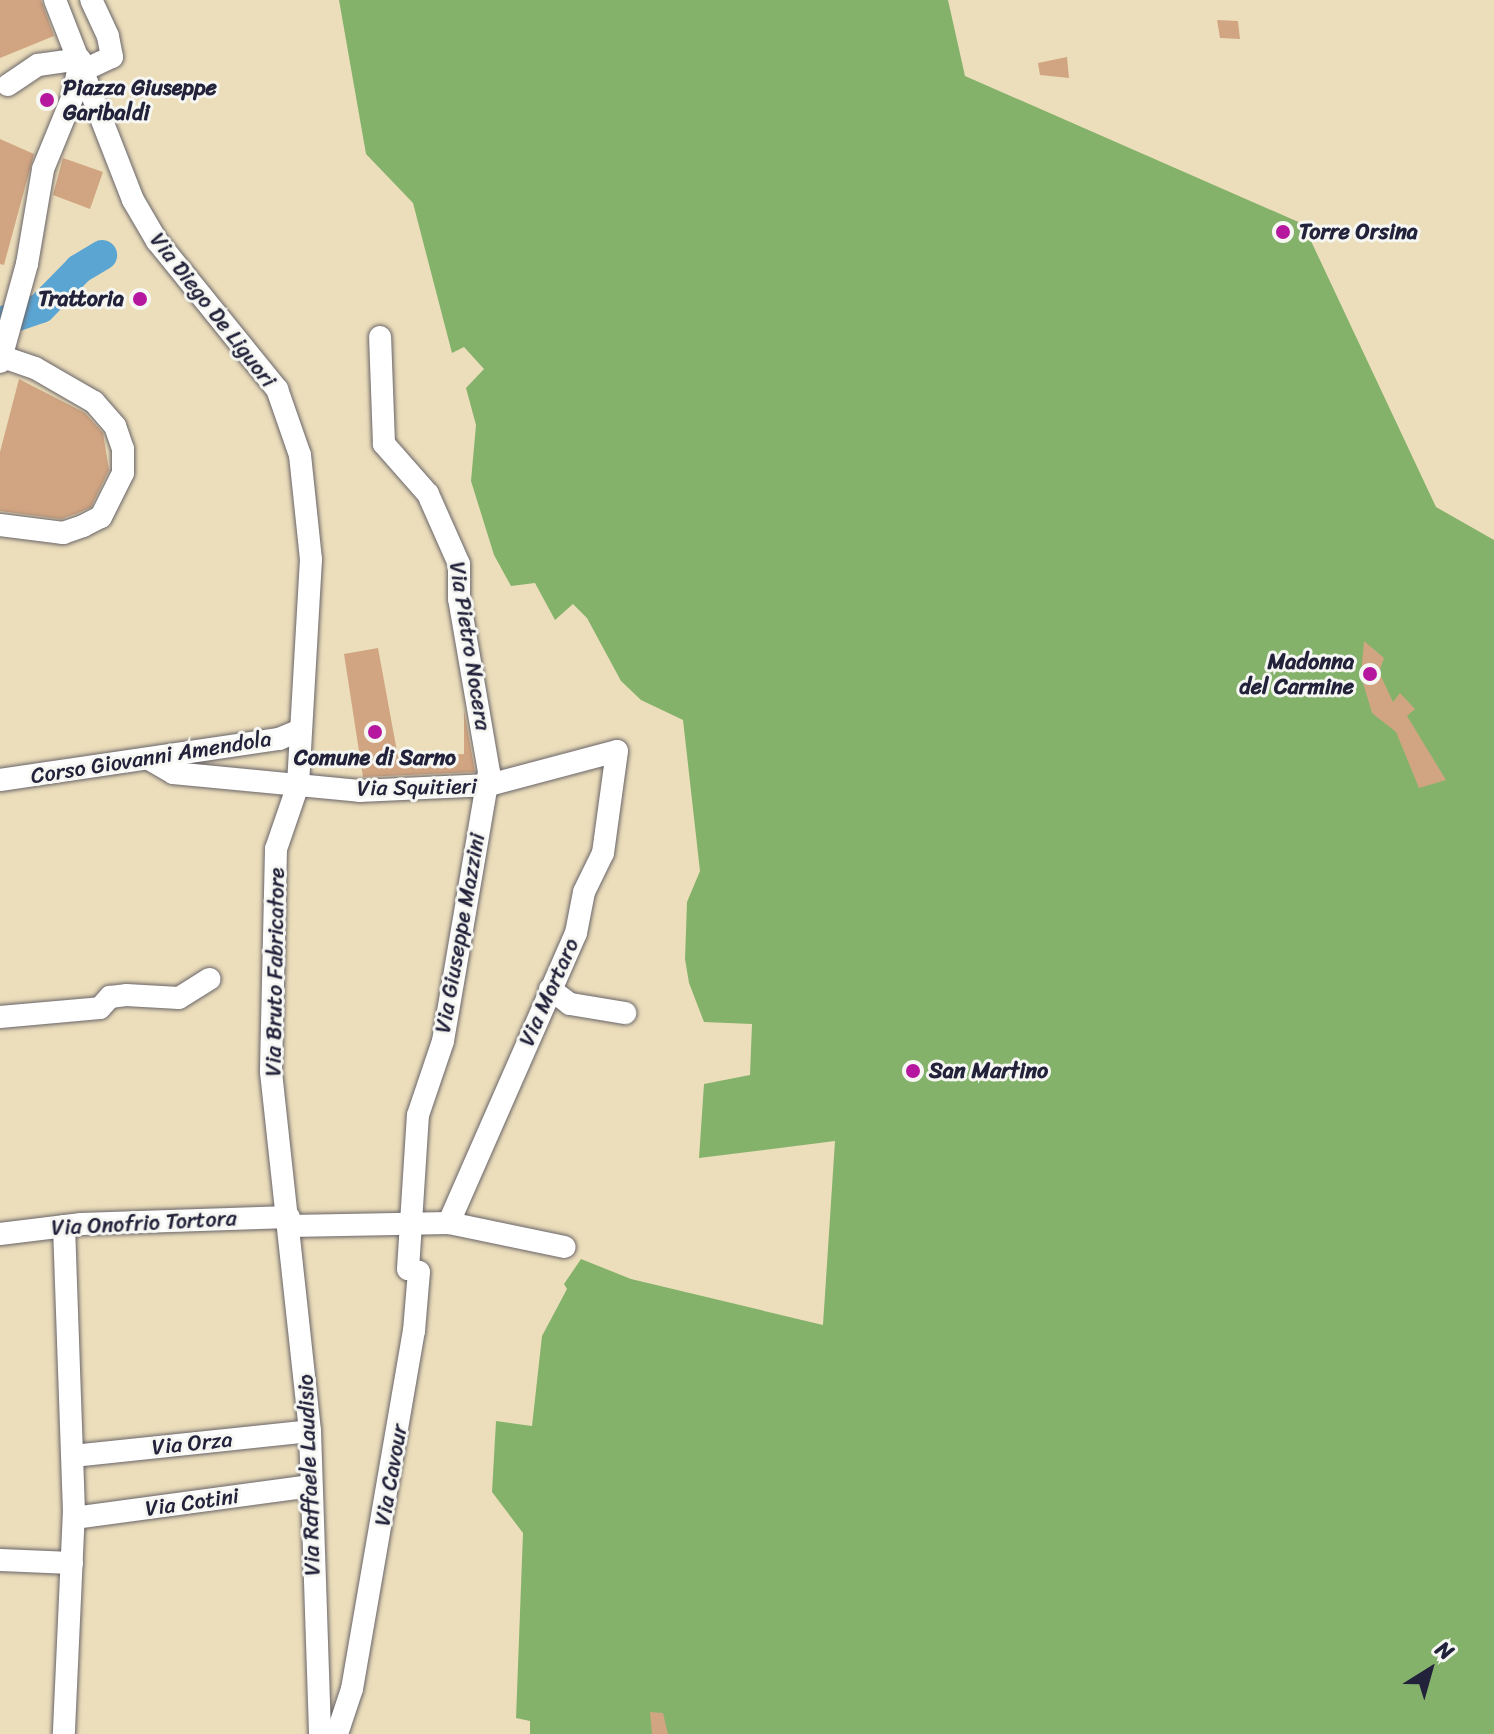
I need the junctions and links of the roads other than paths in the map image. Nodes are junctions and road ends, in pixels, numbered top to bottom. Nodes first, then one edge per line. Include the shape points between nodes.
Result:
1 (55, 0) edge
2 (91, 0) edge
3 (82, 64) junction
4 (8, 85) dead end
5 (73, 96) junction
6 (98, 107) junction
7 (380, 337) dead end
8 (1, 355) edge
9 (0, 525) edge
10 (300, 730) junction
11 (617, 751) joint
12 (149, 759) junction
13 (0, 780) edge
14 (298, 785) junction
15 (489, 785) junction
16 (209, 979) dead end
17 (550, 989) junction
18 (625, 1013) dead end
19 (0, 1017) edge
20 (289, 1222) junction
21 (412, 1222) junction
22 (449, 1223) junction
23 (64, 1226) junction
24 (0, 1234) edge
25 (565, 1247) dead end
26 (310, 1431) junction
27 (73, 1456) junction
28 (311, 1486) junction
29 (74, 1518) junction
30 (0, 1560) edge
31 (72, 1563) junction
32 (64, 1734) edge
33 (320, 1734) edge
34 (337, 1734) edge

1 - 3 street, Via Diego De Liguori
2 - 3 street via 112,57
3 - 4 street via 38,65
3 - 5 street
3 - 6 street, Via Diego De Liguori
5 - 6 street
5 - 8 street via 43,169 27,264
6 - 10 street, Via Diego De Liguori via 133,200 157,241 277,389 300,455 311,559
7 - 15 street, Via Pietro Nocera via 384,444 428,494 459,564 458,589 483,716
8 - 9 street via 94,402 115,426 123,473 101,517 83,526 63,533
10 - 12 street, Corso Giovanni Amendola via 279,739
10 - 14 street, Via Bruto Fabricatore
11 - 15 street, Via Squitieri
11 - 17 street, Via Mortaro via 603,853
12 - 13 street, Corso Giovanni Amendola
12 - 14 street, Via Squitieri via 173,773
14 - 15 street, Via Squitieri via 359,791
14 - 20 street, Via Bruto Fabricatore via 276,849 270,958 271,1072
15 - 21 street, Via Giuseppe Mazzini via 456,944 443,1041 418,1115
16 - 19 street via 179,998 126,995 110,997 100,1008
17 - 18 street via 570,1004
17 - 22 street, Via Mortaro
20 - 21 street, Via Onofrio Tortora
20 - 23 street, Via Onofrio Tortora
20 - 26 street, Via Raffaele Laudisio
21 - 22 street, Via Onofrio Tortora
21 - 34 street, Via Cavour via 408,1269 419,1272 407,1385 352,1689
22 - 25 street, Via Onofrio Tortora
23 - 24 street, Via Onofrio Tortora
23 - 27 street
26 - 27 street, Via Orza
26 - 28 street, Via Raffaele Laudisio
27 - 29 street
28 - 29 street, Via Cotini
28 - 33 street, Via Raffaele Laudisio
29 - 31 street
30 - 31 street
31 - 32 street

